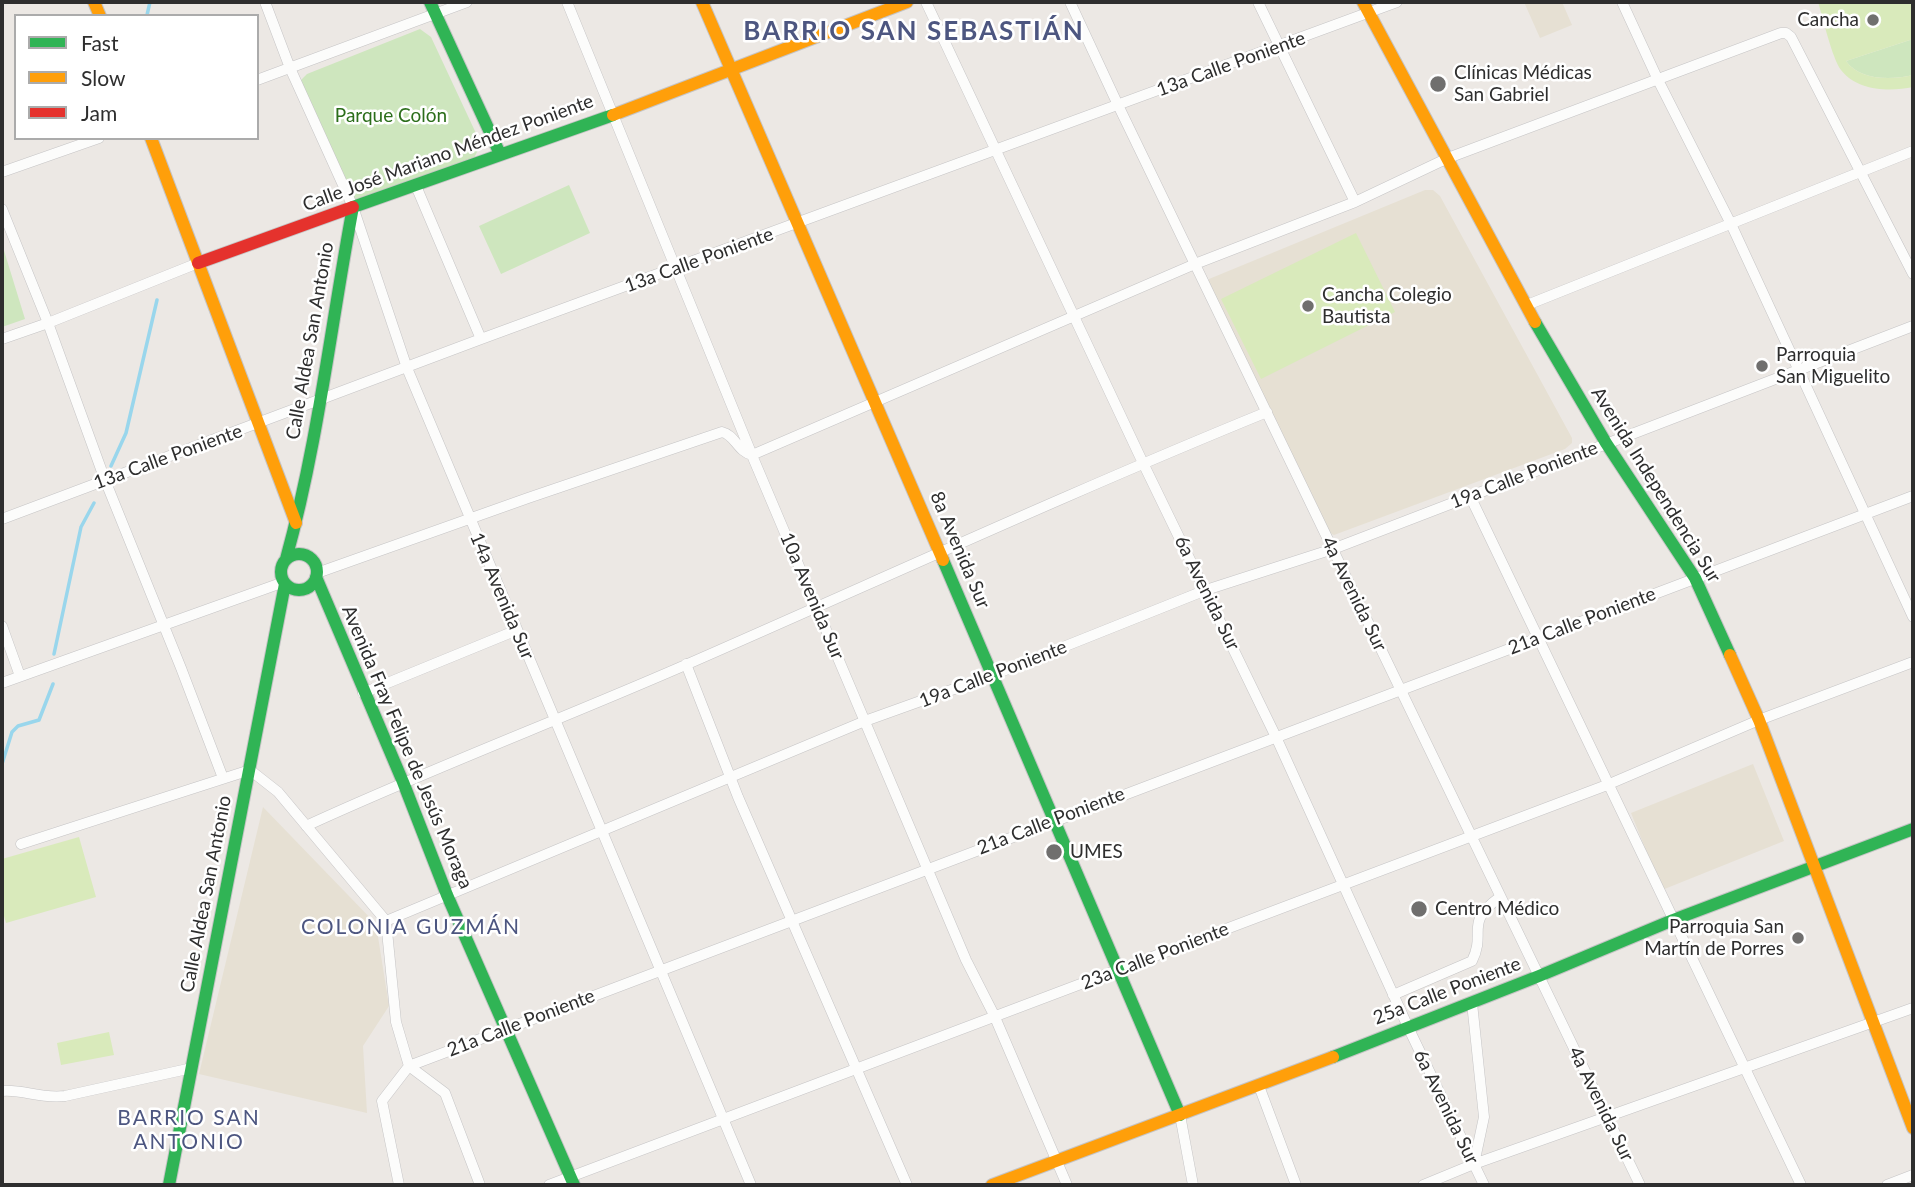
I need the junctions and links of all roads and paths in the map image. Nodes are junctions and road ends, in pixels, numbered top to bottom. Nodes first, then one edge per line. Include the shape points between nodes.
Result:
1 (265, 2) edge
2 (467, 2) edge
3 (567, 2) edge
4 (702, 2) edge
5 (906, 2) edge
6 (926, 2) edge
7 (1070, 2) edge
8 (1258, 2) edge
9 (1398, 2) edge
10 (1622, 2) edge
11 (1366, 7) edge
12 (433, 8) edge
13 (1280, 46) junction
14 (290, 68) junction
15 (731, 68) junction
16 (259, 79) edge
17 (1658, 80) junction
18 (1118, 105) junction
19 (614, 114) junction
20 (93, 140) edge
21 (152, 140) edge
22 (996, 150) junction
23 (1913, 151) edge
24 (500, 154) junction
25 (1448, 158) junction
26 (2, 172) edge
27 (1861, 172) junction
28 (416, 186) junction
29 (1355, 202) junction
30 (353, 207) junction
31 (2, 209) edge
32 (797, 224) junction
33 (1731, 224) junction
34 (198, 263) junction
35 (1195, 264) junction
36 (677, 268) junction
37 (1913, 274) edge
38 (1527, 305) junction
39 (1074, 316) junction
40 (48, 323) junction
41 (1913, 326) edge
42 (2, 339) edge
43 (481, 339) junction
44 (407, 368) junction
45 (1799, 370) junction
46 (321, 400) junction
47 (875, 402) junction
48 (1267, 412) junction
49 (258, 424) junction
50 (1606, 443) junction
51 (752, 455) junction
52 (1143, 463) junction
53 (105, 480) junction
54 (1470, 496) junction
55 (1913, 496) edge
56 (1867, 513) junction
57 (2, 519) edge
58 (471, 519) junction
59 (296, 523) junction
60 (1333, 549) junction
61 (940, 554) junction
62 (311, 558) junction
63 (286, 559) junction
64 (317, 575) junction
65 (1695, 578) junction
66 (293, 586) junction
67 (1206, 590) junction
68 (322, 593) junction
69 (817, 607) junction
70 (1913, 617) edge
71 (163, 624) junction
72 (2, 626) edge
73 (517, 630) junction
74 (1539, 637) junction
75 (1913, 662) edge
76 (686, 664) junction
77 (993, 676) junction
78 (20, 677) junction
79 (2, 683) edge
80 (1400, 689) junction
81 (363, 693) junction
82 (554, 719) junction
83 (1759, 720) junction
84 (865, 722) junction
85 (1276, 737) junction
86 (250, 770) junction
87 (223, 778) junction
88 (730, 778) junction
89 (403, 782) junction
90 (1607, 785) junction
91 (1055, 820) junction
92 (306, 826) junction
93 (1913, 829) edge
94 (601, 831) junction
95 (1471, 836) junction
96 (21, 845) dead end
97 (1814, 867) junction
98 (927, 869) junction
99 (1345, 884) junction
100 (447, 895) junction
101 (1500, 897) junction
102 (791, 920) junction
103 (1673, 920) junction
104 (386, 921) junction
105 (1119, 970) junction
106 (660, 971) junction
107 (1539, 976) junction
108 (1394, 995) junction
109 (1472, 1003) junction
110 (1913, 1008) edge
111 (994, 1015) junction
112 (1874, 1022) junction
113 (1408, 1027) junction
114 (505, 1028) junction
115 (409, 1066) junction
116 (192, 1068) junction
117 (856, 1068) junction
118 (1744, 1068) junction
119 (1259, 1086) junction
120 (2, 1091) edge
121 (1180, 1115) junction
122 (1608, 1116) junction
123 (723, 1119) junction
124 (1913, 1128) edge
125 (1057, 1159) junction
126 (1474, 1164) junction
127 (1913, 1175) edge
128 (572, 1181) edge
129 (169, 1185) edge
130 (399, 1185) edge
131 (480, 1185) edge
132 (550, 1185) edge
133 (751, 1185) edge
134 (907, 1185) edge
135 (992, 1185) edge
136 (1068, 1185) edge
137 (1193, 1185) edge
138 (1296, 1185) edge
139 (1423, 1185) edge
140 (1484, 1185) edge
141 (1640, 1185) edge
142 (1801, 1185) edge
143 (1887, 1185) edge

1 - 14 street, 14a Avenida Sur
2 - 12 street
3 - 19 street, 10a Avenida Sur
4 - 15 street, 8a Avenida Sur
5 - 15 street, Calle José Mariano Méndez Poniente
6 - 22 street, 6a Avenida Sur
7 - 18 street, 4a Avenida Sur
8 - 13 street
9 - 11 street, 13a Calle Poniente
10 - 17 street
11 - 13 street, 13a Calle Poniente
11 - 25 street, Avenida Independencia Sur
12 - 14 street
12 - 24 street
13 - 18 street, 13a Calle Poniente
13 - 29 street
14 - 16 street
14 - 30 street, 14a Avenida Sur
15 - 19 street, Calle José Mariano Méndez Poniente
15 - 32 street, 8a Avenida Sur
17 - 25 street
17 - 27 street via 1786,33
17 - 33 street
18 - 22 street, 13a Calle Poniente
18 - 35 street, 4a Avenida Sur
19 - 24 street, Calle José Mariano Méndez Poniente
19 - 36 street, 10a Avenida Sur
20 - 26 street
21 - 34 street
22 - 32 street, 13a Calle Poniente
22 - 39 street, 6a Avenida Sur
23 - 27 street
24 - 28 street, Calle José Mariano Méndez Poniente
25 - 29 street
25 - 38 street, Avenida Independencia Sur
27 - 33 street
27 - 37 street
28 - 30 street, Calle José Mariano Méndez Poniente
28 - 43 street
29 - 35 street
30 - 34 street, Calle José Mariano Méndez Poniente
30 - 44 street, 14a Avenida Sur
30 - 46 street, Calle Aldea San Antonio
31 - 40 street
32 - 36 street, 13a Calle Poniente
32 - 47 street, 8a Avenida Sur
33 - 38 street
33 - 45 street
34 - 40 street, Calle José Mariano Méndez Poniente
34 - 49 street
35 - 39 street
35 - 48 street, 4a Avenida Sur
36 - 43 street, 13a Calle Poniente
36 - 51 street, 10a Avenida Sur
38 - 50 street, Avenida Independencia Sur
39 - 47 street
39 - 52 street, 6a Avenida Sur
40 - 42 street, Calle José Mariano Méndez Poniente
40 - 53 street
41 - 45 street, 19a Calle Poniente
43 - 44 street, 13a Calle Poniente
44 - 46 street, 13a Calle Poniente
44 - 58 street, 14a Avenida Sur
45 - 50 street, 19a Calle Poniente
45 - 56 street
46 - 49 street, 13a Calle Poniente
46 - 59 street, Calle Aldea San Antonio
47 - 51 street
47 - 61 street, 8a Avenida Sur
48 - 52 street
48 - 60 street, 4a Avenida Sur
49 - 53 street, 13a Calle Poniente
49 - 59 street
50 - 54 street, 19a Calle Poniente
50 - 65 street, Avenida Independencia Sur
51 - 58 street via 722,432
51 - 69 street, 10a Avenida Sur
52 - 61 street
52 - 67 street, 6a Avenida Sur
53 - 57 street, 13a Calle Poniente
53 - 71 street
54 - 60 street, 19a Calle Poniente
54 - 74 street
55 - 56 street, 21a Calle Poniente
56 - 65 street, 21a Calle Poniente
56 - 70 street
58 - 64 street
58 - 73 street, 14a Avenida Sur
59 - 62 street
59 - 63 street, Calle Aldea San Antonio
60 - 67 street, 19a Calle Poniente
60 - 80 street, 4a Avenida Sur
61 - 69 street
61 - 77 street, 8a Avenida Sur
62 - 63 street via 301,553
62 - 64 street
63 - 66 street via 281,570
64 - 66 street
64 - 68 street, Avenida Fray Felipe de Jesús Moraga
65 - 74 street, 21a Calle Poniente
65 - 83 street, Avenida Independencia Sur
66 - 68 street, Avenida Fray Felipe de Jesús Moraga
66 - 71 street
66 - 86 street, Calle Aldea San Antonio via 281,610
67 - 77 street, 19a Calle Poniente
67 - 85 street, 6a Avenida Sur
68 - 81 street, Avenida Fray Felipe de Jesús Moraga
69 - 76 street
69 - 84 street, 10a Avenida Sur
71 - 78 street
71 - 87 street
72 - 78 street
73 - 81 street
73 - 82 street, 14a Avenida Sur
74 - 80 street, 21a Calle Poniente
74 - 90 street
75 - 83 street, 23a Calle Poniente
76 - 82 street
76 - 88 street
77 - 84 street, 19a Calle Poniente
77 - 91 street, 8a Avenida Sur
78 - 79 street
80 - 85 street, 21a Calle Poniente
80 - 95 street, 4a Avenida Sur
81 - 89 street, Avenida Fray Felipe de Jesús Moraga
82 - 89 street
82 - 94 street, 14a Avenida Sur
83 - 90 street, 23a Calle Poniente
83 - 97 street, Avenida Independencia Sur
84 - 88 street, 19a Calle Poniente
84 - 98 street, 10a Avenida Sur
85 - 91 street, 21a Calle Poniente
85 - 99 street, 6a Avenida Sur
86 - 87 street
86 - 92 street via 278,792
86 - 116 street, Calle Aldea San Antonio
87 - 96 street
88 - 94 street, 19a Calle Poniente
88 - 102 street
89 - 92 street
89 - 100 street, Avenida Fray Felipe de Jesús Moraga
90 - 95 street, 23a Calle Poniente
90 - 103 street
91 - 98 street, 21a Calle Poniente
91 - 105 street, 8a Avenida Sur
92 - 104 street
93 - 97 street, 25a Calle Poniente
94 - 100 street, 19a Calle Poniente
94 - 106 street, 14a Avenida Sur
95 - 99 street, 23a Calle Poniente
95 - 101 street, 4a Avenida Sur
97 - 103 street, 25a Calle Poniente
97 - 112 street, Avenida Independencia Sur
98 - 102 street, 21a Calle Poniente
98 - 111 street, 10a Avenida Sur
99 - 105 street, 23a Calle Poniente
99 - 108 street, 6a Avenida Sur
100 - 104 street, 19a Calle Poniente
100 - 114 street, Avenida Fray Felipe de Jesús Moraga
101 - 107 street, 4a Avenida Sur
101 - 108 street via 1481,914 1472,961
102 - 106 street, 21a Calle Poniente
102 - 117 street
103 - 107 street, 25a Calle Poniente
103 - 118 street
104 - 115 street via 396,1022
105 - 111 street, 23a Calle Poniente
105 - 121 street, 8a Avenida Sur
106 - 114 street, 21a Calle Poniente
106 - 123 street, 14a Avenida Sur
107 - 109 street, 25a Calle Poniente
107 - 122 street, 4a Avenida Sur
108 - 113 street, 6a Avenida Sur
109 - 113 street, 25a Calle Poniente
109 - 126 street via 1484,1117
110 - 112 street
111 - 117 street, 23a Calle Poniente
111 - 125 street, 10a Avenida Sur
112 - 118 street
112 - 124 street, Avenida Independencia Sur
113 - 119 street, 25a Calle Poniente
113 - 126 street, 6a Avenida Sur
114 - 115 street, 21a Calle Poniente
114 - 128 street, Avenida Fray Felipe de Jesús Moraga
115 - 130 street via 382,1101
115 - 131 street via 444,1091
116 - 120 street via 65,1096
116 - 129 street, Calle Aldea San Antonio
117 - 123 street, 23a Calle Poniente
117 - 134 street
118 - 122 street
118 - 142 street
119 - 121 street, 25a Calle Poniente
119 - 138 street
121 - 125 street, 25a Calle Poniente
121 - 137 street
122 - 126 street
122 - 141 street, 4a Avenida Sur
123 - 128 street, 23a Calle Poniente
123 - 133 street, 14a Avenida Sur
125 - 135 street, 25a Calle Poniente
125 - 136 street, 10a Avenida Sur
126 - 139 street
126 - 140 street, 6a Avenida Sur
127 - 143 street
128 - 132 street, 23a Calle Poniente

